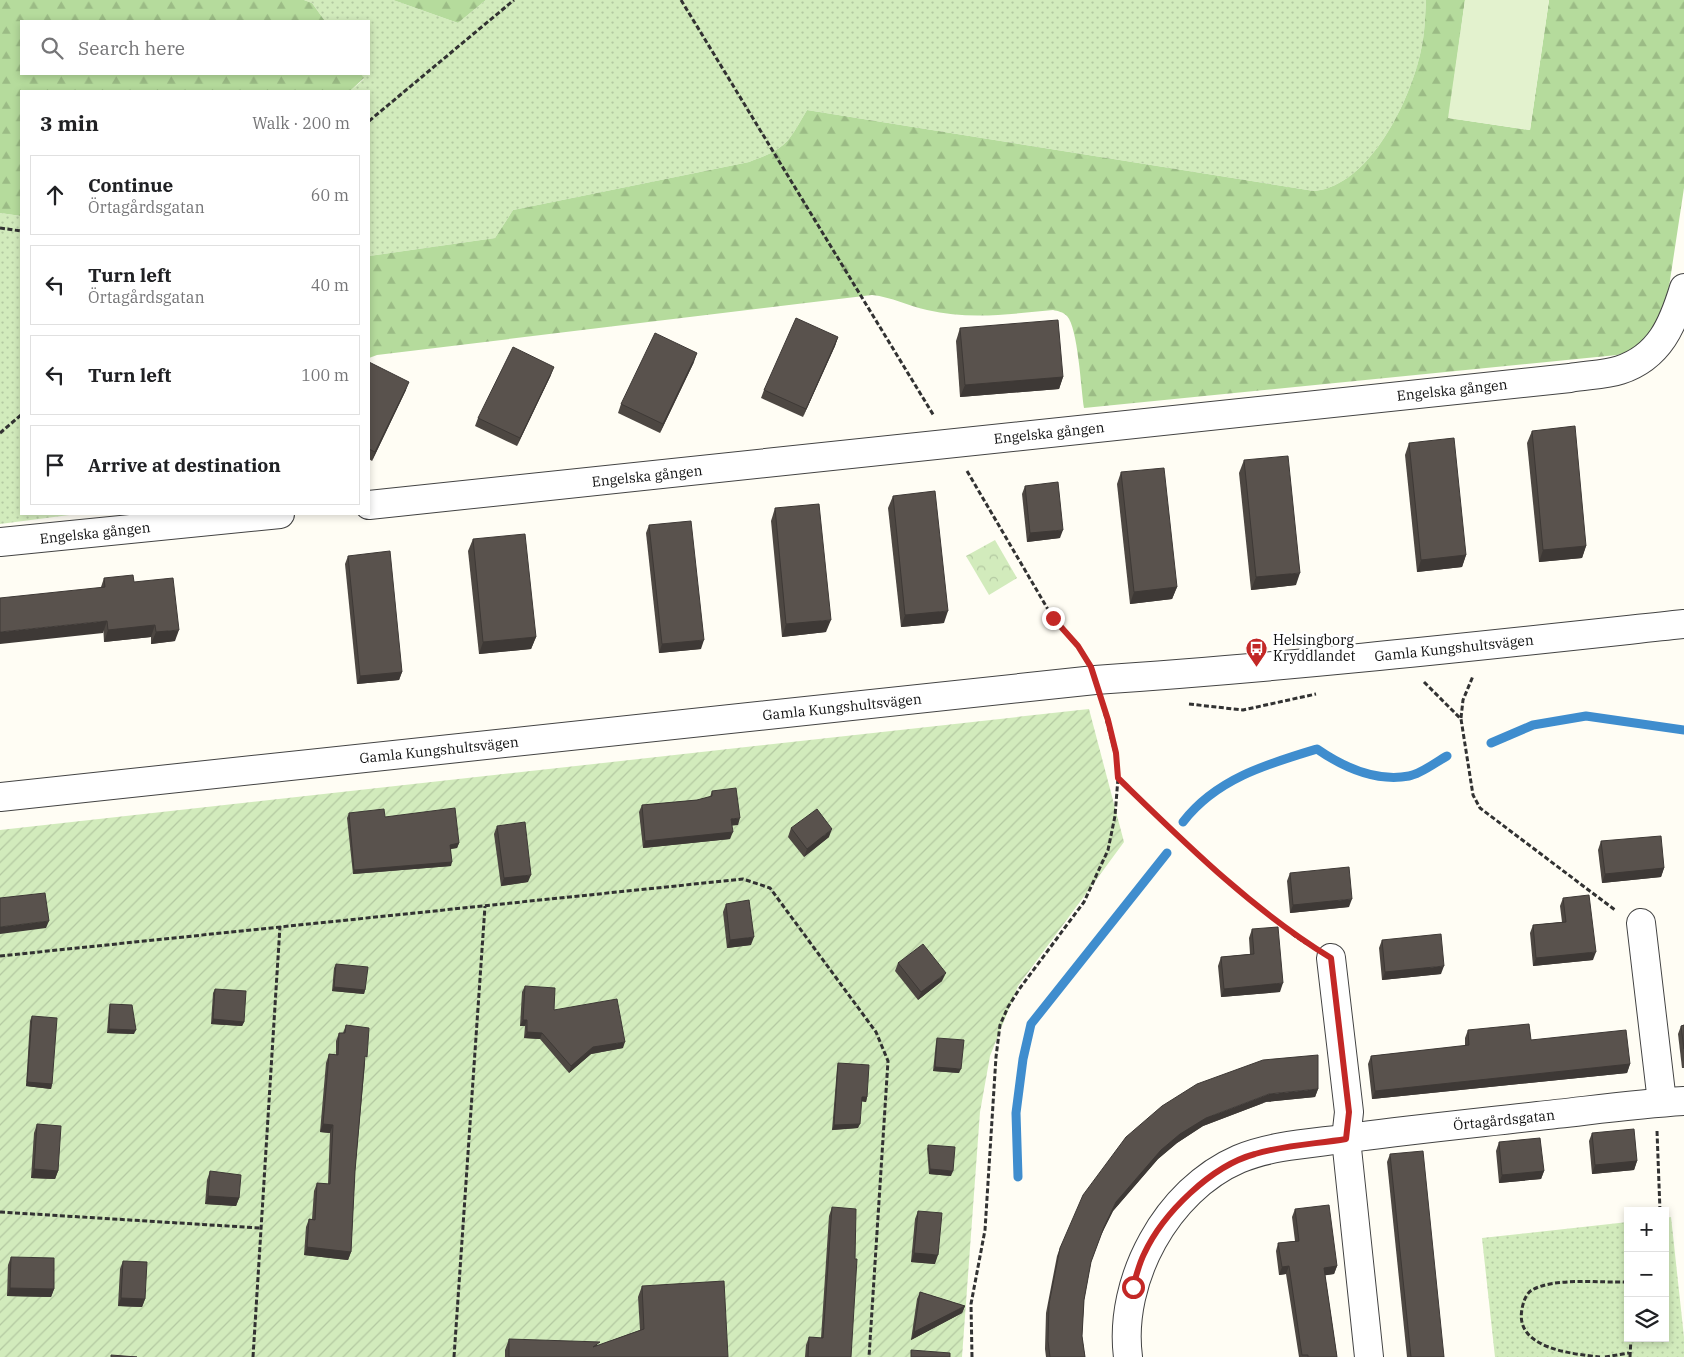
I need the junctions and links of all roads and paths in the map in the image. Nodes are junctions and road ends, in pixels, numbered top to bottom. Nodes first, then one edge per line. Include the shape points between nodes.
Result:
1 (514, 0) edge
2 (682, 0) edge
3 (370, 120) edge
4 (0, 228) edge
5 (20, 231) edge
6 (1684, 288) edge
7 (1674, 344) edge
8 (20, 416) edge
9 (0, 433) edge
10 (950, 444) junction
11 (370, 504) edge
12 (270, 515) edge
13 (0, 542) edge
14 (1684, 624) edge
15 (1494, 644) junction
16 (1094, 680) junction
17 (1421, 680) dead end
18 (1461, 719) junction
19 (1118, 778) junction
20 (0, 797) edge
21 (485, 906) junction
22 (1641, 924) joint
23 (280, 926) junction
24 (0, 956) edge
25 (1331, 958) joint
26 (1667, 1102) edge
27 (1346, 1139) junction
28 (1660, 1207) edge
29 (0, 1212) edge
30 (260, 1228) junction
31 (1624, 1282) edge
32 (1631, 1342) edge
33 (1629, 1355) edge
34 (253, 1357) edge
35 (454, 1357) edge
36 (870, 1357) edge
37 (972, 1357) edge
38 (1128, 1357) edge
39 (1369, 1357) edge
40 (1600, 1357) edge
41 (1605, 1357) edge

1 - 3 path
2 - 10 path
4 - 5 path
6 - 7 street, Engelska gången
7 - 10 street, Engelska gången via 1620,370 1595,374
8 - 9 path
10 - 11 street, Engelska gången
10 - 16 path via 1053,618 1078,646 1091,667
12 - 13 street, Engelska gången
14 - 15 street, Gamla Kungshultsvägen
15 - 16 street, Gamla Kungshultsvägen
15 - 18 path via 1469,682
16 - 19 path via 1116,753
16 - 20 street, Gamla Kungshultsvägen
17 - 18 path
18 - 22 path via 1473,795 1480,808 1612,909
19 - 25 path via 1232,885 1295,936
19 - 37 path via 1108,850 1096,880 1084,902 1020,988 1000,1025 985,1230 972,1304
21 - 23 path
21 - 35 path
21 - 36 path via 743,879 770,888 876,1032 888,1061
22 - 26 street
23 - 24 path
23 - 30 path
25 - 27 street via 1349,1112
26 - 27 street, Örtagårdsgatan
26 - 28 path
27 - 38 street, Örtagårdsgatan via 1272,1150 1238,1159 1186,1198 1144,1253 1127,1319
27 - 39 street
29 - 30 path
30 - 34 path
31 - 40 path via 1543,1286 1530,1290 1524,1302 1521,1316 1528,1335 1544,1347
32 - 33 path
33 - 41 path

